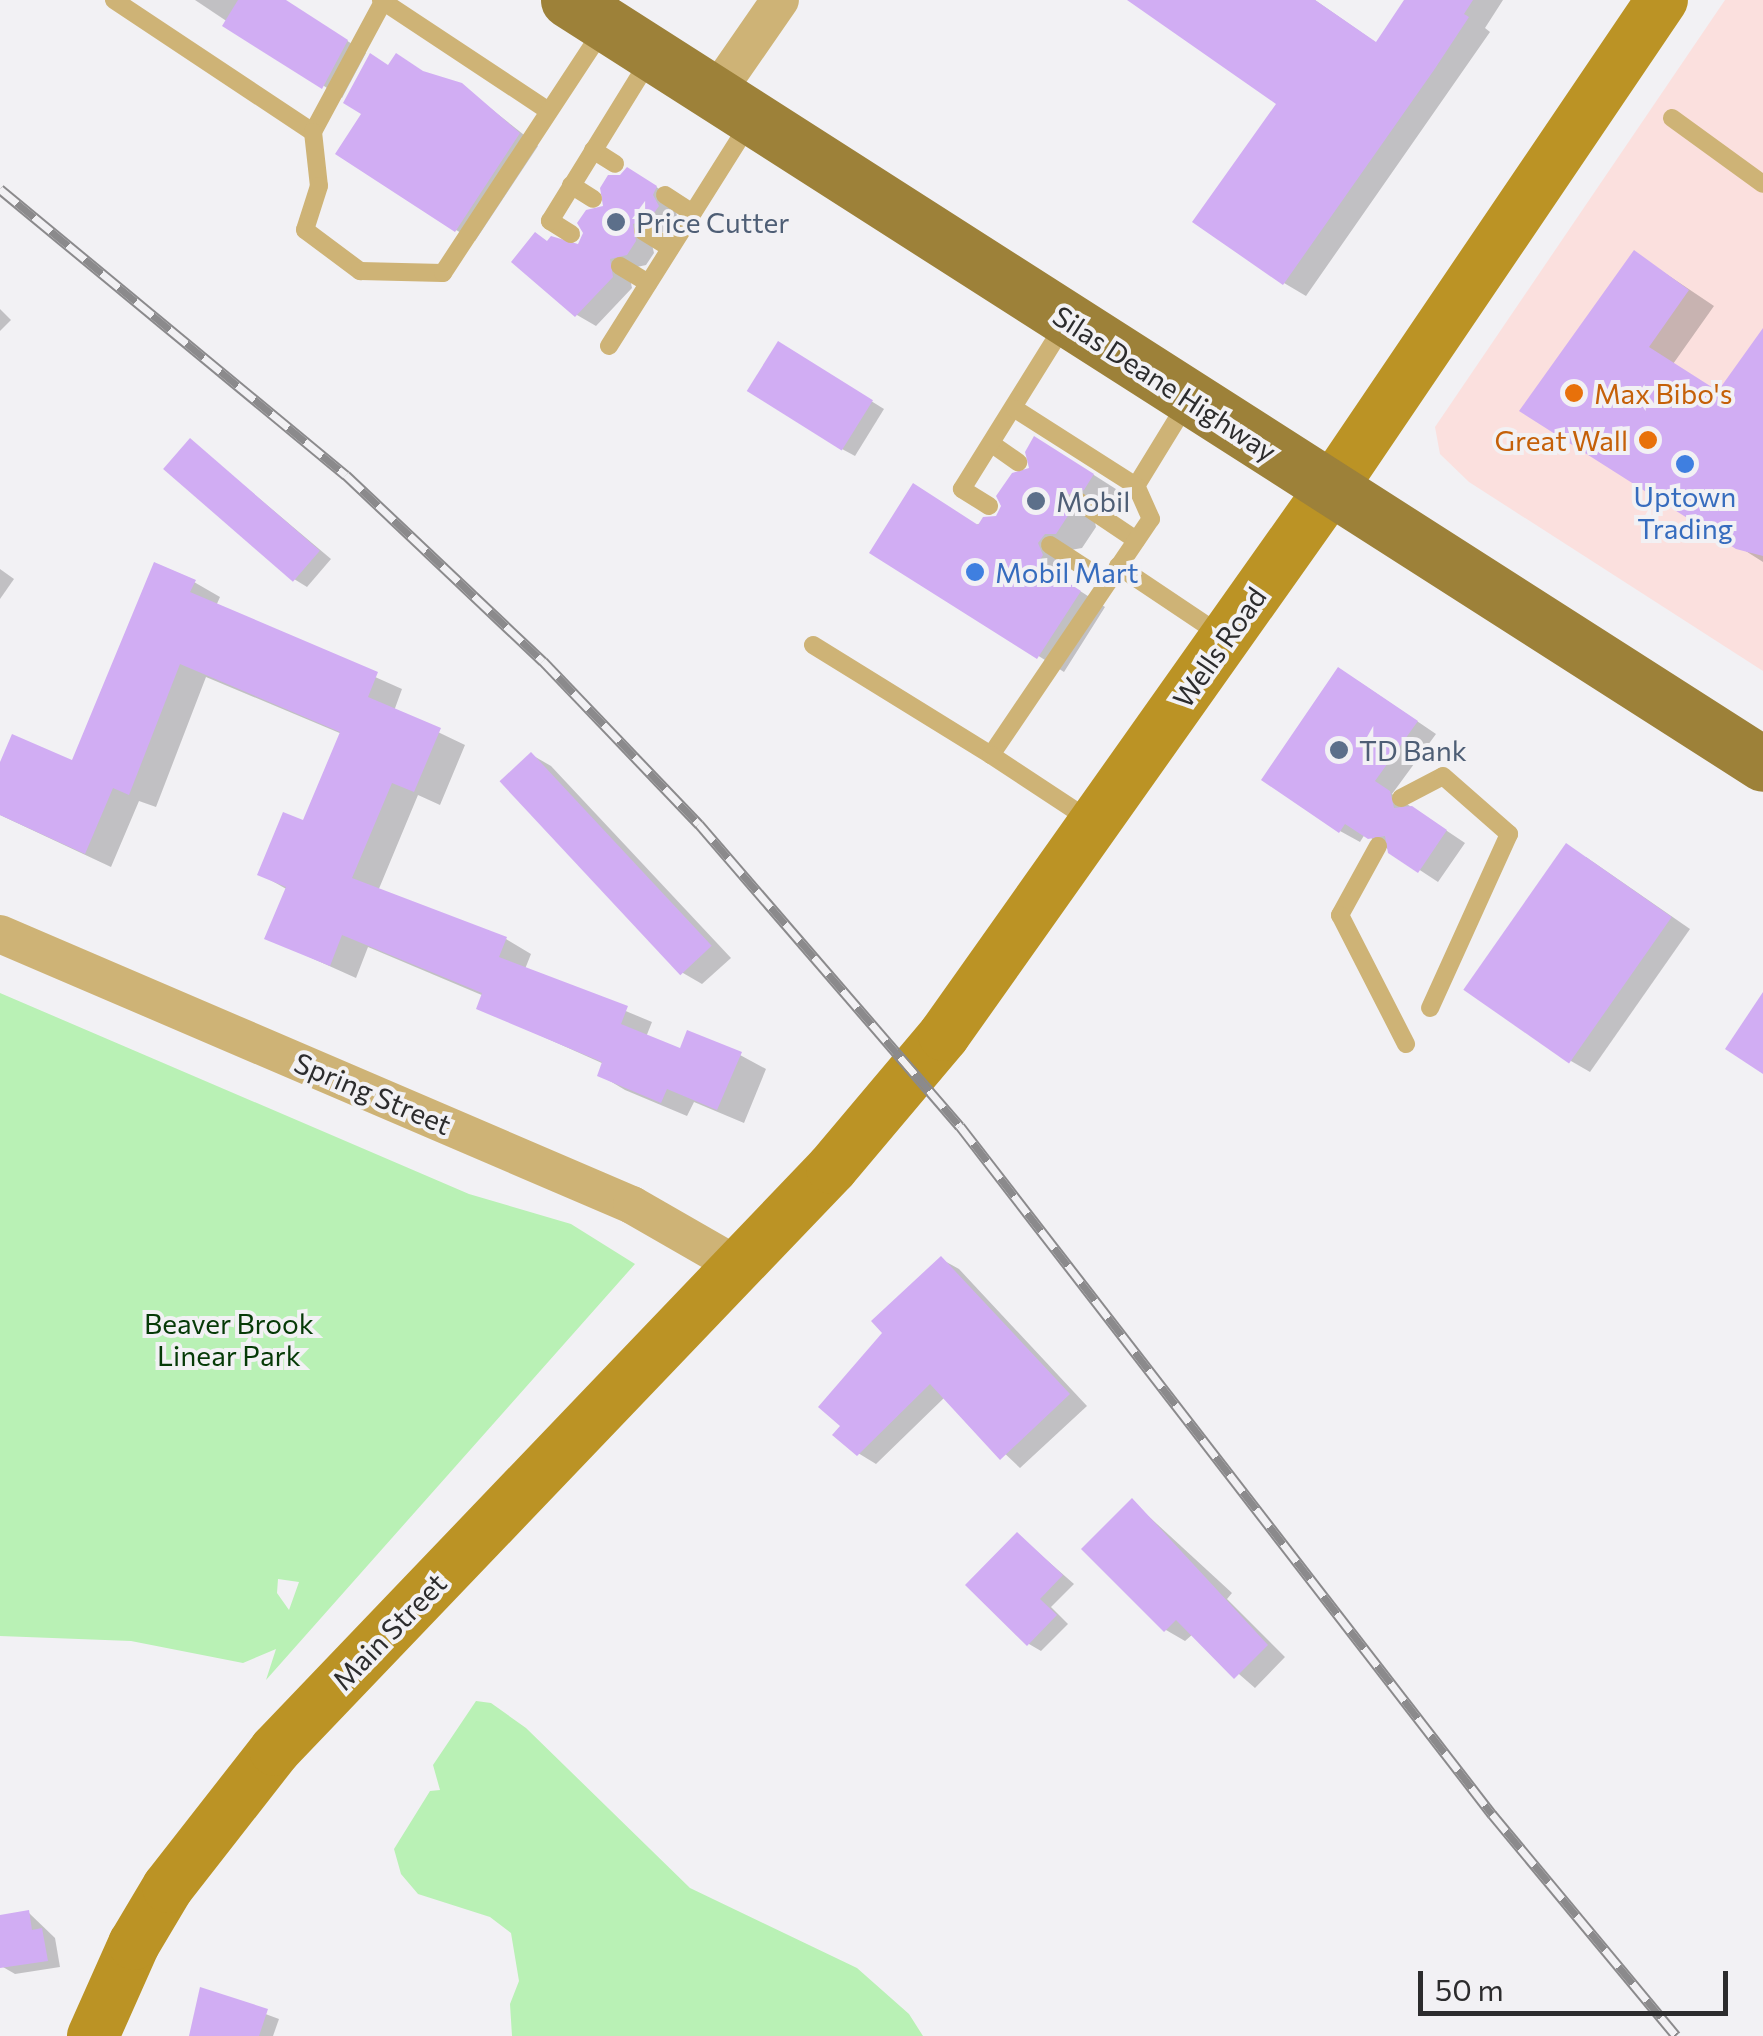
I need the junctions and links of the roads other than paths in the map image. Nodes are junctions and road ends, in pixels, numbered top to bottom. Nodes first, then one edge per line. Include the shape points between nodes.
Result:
1 (114, 0) edge
2 (383, 0) edge
3 (780, 0) edge
4 (1662, 0) edge
5 (587, 12) edge
6 (653, 54) junction
7 (734, 106) junction
8 (549, 111) junction
9 (1672, 118) dead end
10 (313, 132) junction
11 (593, 150) junction
12 (616, 164) dead end
13 (1763, 184) edge
14 (571, 185) junction
15 (666, 195) dead end
16 (593, 199) dead end
17 (693, 213) junction
18 (643, 231) dead end
19 (571, 234) dead end
20 (670, 248) junction
21 (620, 266) dead end
22 (648, 284) junction
23 (1067, 320) junction
24 (609, 346) dead end
25 (1190, 398) junction
26 (1015, 410) junction
27 (992, 444) junction
28 (1018, 462) dead end
29 (1136, 486) junction
30 (1330, 488) junction
31 (1078, 501) dead end
32 (990, 506) dead end
33 (1136, 540) junction
34 (1050, 545) dead end
35 (1112, 574) junction
36 (1224, 638) junction
37 (813, 646) dead end
38 (991, 755) junction
39 (1763, 764) edge
40 (1401, 798) dead end
41 (1095, 824) junction
42 (1378, 846) dead end
43 (0, 934) edge
44 (1430, 1008) dead end
45 (1406, 1044) dead end
46 (738, 1266) junction
47 (93, 2036) edge

1 - 10 lane
2 - 8 lane
2 - 10 lane
3 - 7 street
4 - 30 street, Wells Road
5 - 6 main road, Silas Deane Highway
5 - 8 lane
6 - 7 main road, Silas Deane Highway
6 - 11 lane
7 - 17 lane
7 - 23 main road, Silas Deane Highway
8 - 10 lane via 443,273 360,270 305,230 320,186
9 - 13 lane
11 - 12 lane
11 - 14 lane
14 - 16 lane
14 - 19 lane via 550,221
15 - 17 lane
17 - 20 lane
18 - 20 lane
20 - 22 lane
21 - 22 lane
22 - 24 lane
23 - 25 main road, Silas Deane Highway
23 - 26 lane
25 - 29 lane
25 - 30 main road, Silas Deane Highway
26 - 27 lane
26 - 29 lane
27 - 28 lane
27 - 32 lane via 962,489
29 - 33 lane via 1151,519
30 - 36 street, Wells Road
30 - 39 main road, Silas Deane Highway
31 - 33 lane
33 - 35 lane
34 - 35 lane
35 - 36 lane
35 - 38 lane
36 - 41 street, Wells Road
37 - 38 lane
38 - 41 lane
40 - 44 lane via 1443,776 1508,834
41 - 46 street, Wells Road via 915,1072
42 - 45 lane via 1340,915
43 - 46 street, Spring Street via 632,1206
46 - 47 street, Main Street via 275,1750 168,1887

